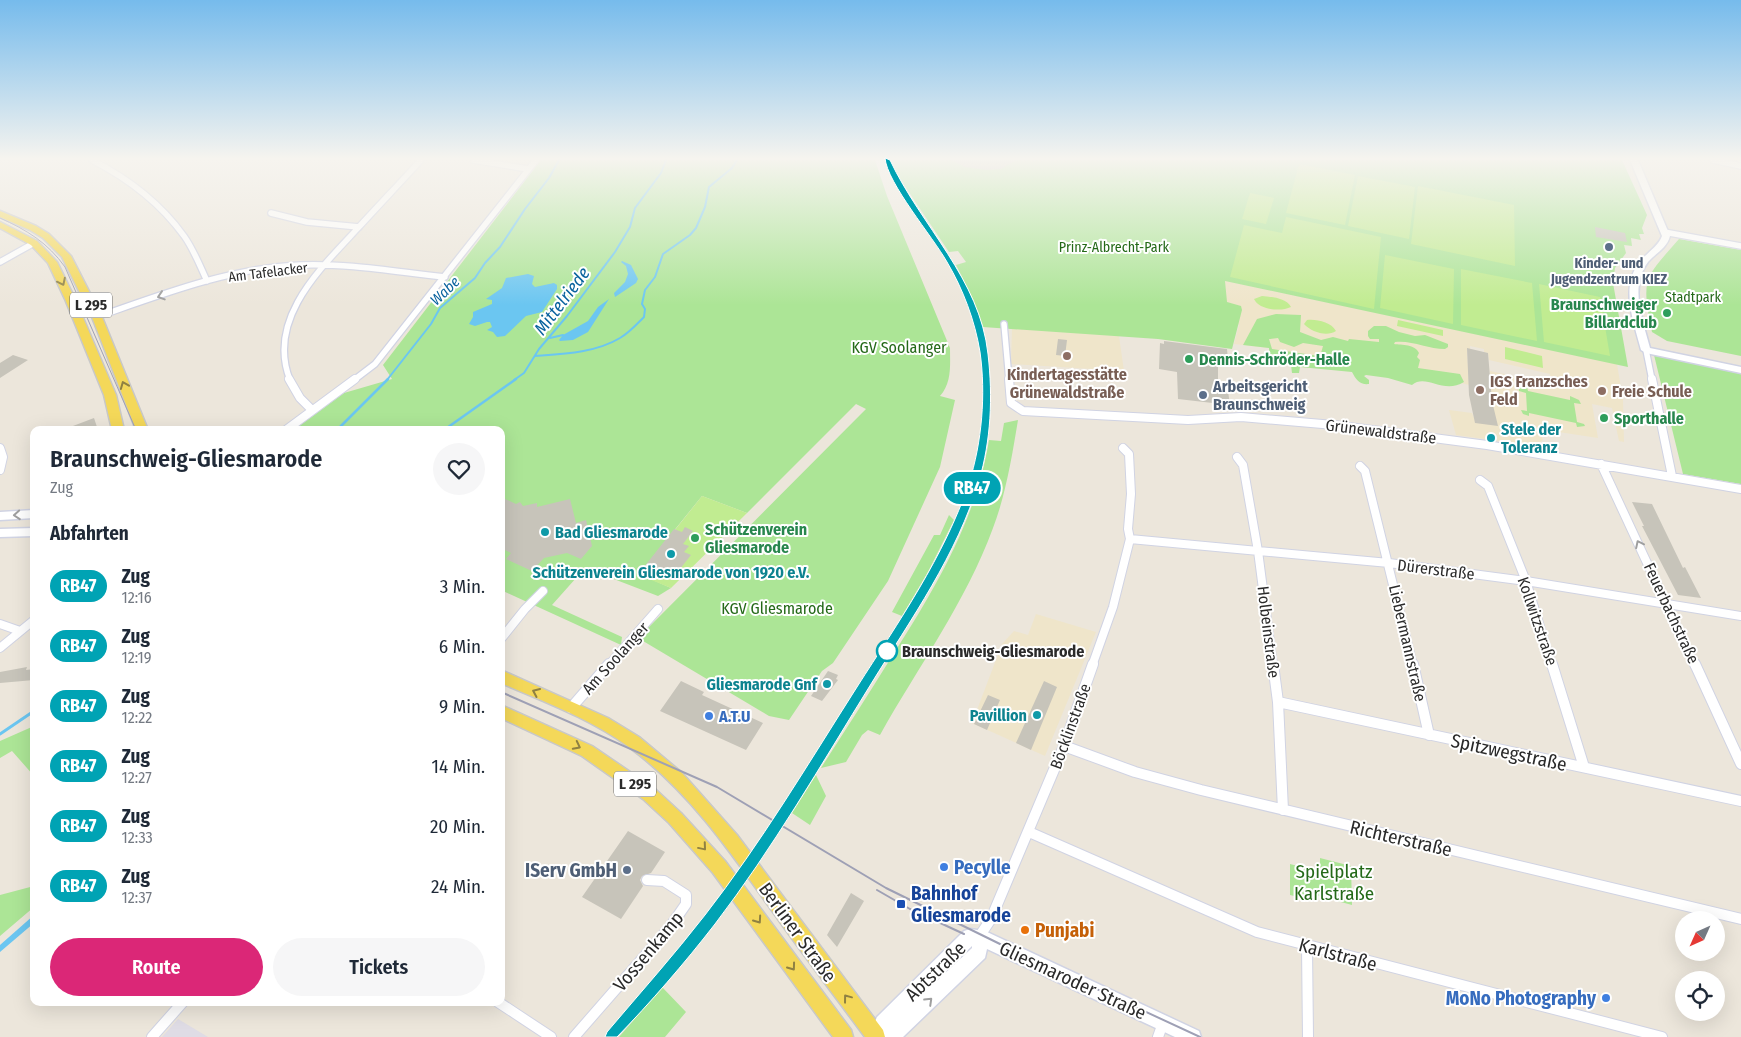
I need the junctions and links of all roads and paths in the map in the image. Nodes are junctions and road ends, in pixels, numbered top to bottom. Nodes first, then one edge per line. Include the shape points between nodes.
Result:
1 (158, 208) edge
2 (376, 208) edge
3 (498, 208) edge
4 (1655, 208) edge
5 (272, 213) dead end
6 (0, 214) edge
7 (0, 225) edge
8 (360, 226) junction
9 (1664, 232) junction
10 (34, 243) junction
11 (1741, 246) edge
12 (0, 262) edge
13 (323, 266) junction
14 (445, 277) junction
15 (207, 281) junction
16 (97, 317) junction
17 (1004, 324) dead end
18 (1645, 346) junction
19 (1741, 362) edge
20 (1741, 370) edge
21 (312, 410) junction
22 (117, 426) edge
23 (140, 426) edge
24 (291, 426) edge
25 (0, 448) edge
26 (1123, 448) dead end
27 (1237, 458) dead end
28 (1601, 464) junction
29 (1360, 466) dead end
30 (0, 470) edge
31 (1672, 476) junction
32 (1480, 480) dead end
33 (1741, 489) edge
34 (30, 514) edge
35 (0, 516) edge
36 (30, 532) edge
37 (0, 533) edge
38 (1130, 539) junction
39 (1258, 551) junction
40 (1389, 563) junction
41 (1526, 580) junction
42 (543, 591) dead end
43 (1668, 604) junction
44 (658, 609) dead end
45 (1741, 616) edge
46 (30, 623) edge
47 (0, 624) edge
48 (20, 631) junction
49 (505, 634) edge
50 (0, 648) edge
51 (505, 678) edge
52 (1278, 702) junction
53 (571, 708) junction
54 (505, 713) edge
55 (1429, 735) junction
56 (1064, 746) junction
57 (1741, 764) edge
58 (1584, 768) junction
59 (1741, 801) edge
60 (1282, 810) junction
61 (1029, 832) junction
62 (647, 880) dead end
63 (1741, 919) edge
64 (979, 937) junction
65 (1307, 946) junction
66 (179, 1006) edge
67 (504, 1006) edge
68 (1160, 1030) edge
69 (1655, 1036) edge
70 (152, 1037) edge
71 (551, 1037) edge
72 (574, 1037) edge
73 (844, 1037) edge
74 (877, 1037) edge
75 (1193, 1037) edge
76 (1308, 1037) edge

1 - 15 street via 184,236
2 - 8 street
3 - 14 street
4 - 9 street
5 - 8 street via 307,222
6 - 16 main road, L 295 via 32,228 57,246 76,274
7 - 10 main road, L 295
8 - 13 street
9 - 11 street
9 - 18 street via 1664,242 1638,269 1634,286 1634,303
10 - 12 street
10 -> 22 main road, L 295 via 52,262 70,299 110,395
13 - 14 street, Am Tafelacker
13 - 15 street, Am Tafelacker via 265,269
13 - 21 street via 292,311 283,346 289,380 298,396
14 - 21 street via 375,364
15 -> 16 street, Am Tafelacker
23 -> 16 main road, L 295
17 - 28 street, Grünewaldstraße via 1011,403 1024,411 1317,424 1438,437
18 - 19 street
18 - 20 street
18 - 31 street
21 - 24 street
25 - 30 street via 3,457
26 - 38 street, Böcklinstraße via 1129,454 1131,472
27 - 39 street, Holbeinstraße via 1243,464
28 - 31 street, Grünewaldstraße
43 -> 28 street, Feuerbachstraße
29 - 40 street, Liebermannstraße via 1365,471
31 - 33 street, Grünewaldstraße
32 - 41 street, Kollwitzstraße via 1488,486
34 -> 35 street
36 - 37 street
38 - 39 street, Dürerstraße
38 - 56 street, Böcklinstraße via 1113,606
39 - 40 street, Dürerstraße
39 - 52 street, Holbeinstraße
40 - 41 street, Dürerstraße
40 - 55 street, Liebermannstraße
41 - 43 street, Dürerstraße
41 - 58 street, Kollwitzstraße
42 - 49 street
43 - 45 street, Dürerstraße
43 - 57 street, Feuerbachstraße
44 - 53 street, Am Soolanger
46 - 48 street
47 - 48 street
48 - 50 street
53 -> 51 main road, Berliner Straße / L 295
52 - 55 street, Spitzwegstraße
52 - 60 street, Holbeinstraße
74 -> 53 main road, Berliner Straße / L 295 via 700,801 633,741
54 -> 73 main road, Berliner Straße / L 295 via 587,751 649,794 675,818 719,867
55 - 58 street, Spitzwegstraße
56 - 60 street, Richterstraße via 1152,777
56 - 61 street, Böcklinstraße
58 - 59 street, Spitzwegstraße
60 - 63 street, Richterstraße
61 - 64 street, Böcklinstraße via 991,919
61 - 65 street, Karlstraße via 1228,921
62 - 72 street, Vossenkamp via 664,881 686,895 686,904 670,927
64 - 68 street, Gliesmaroder Straße
64 - 74 street, Abtstraße via 979,952 975,956 894,1034
65 - 69 street, Karlstraße
65 - 76 street
66 - 70 street
67 - 71 street
68 - 75 street, Gliesmaroder Straße

